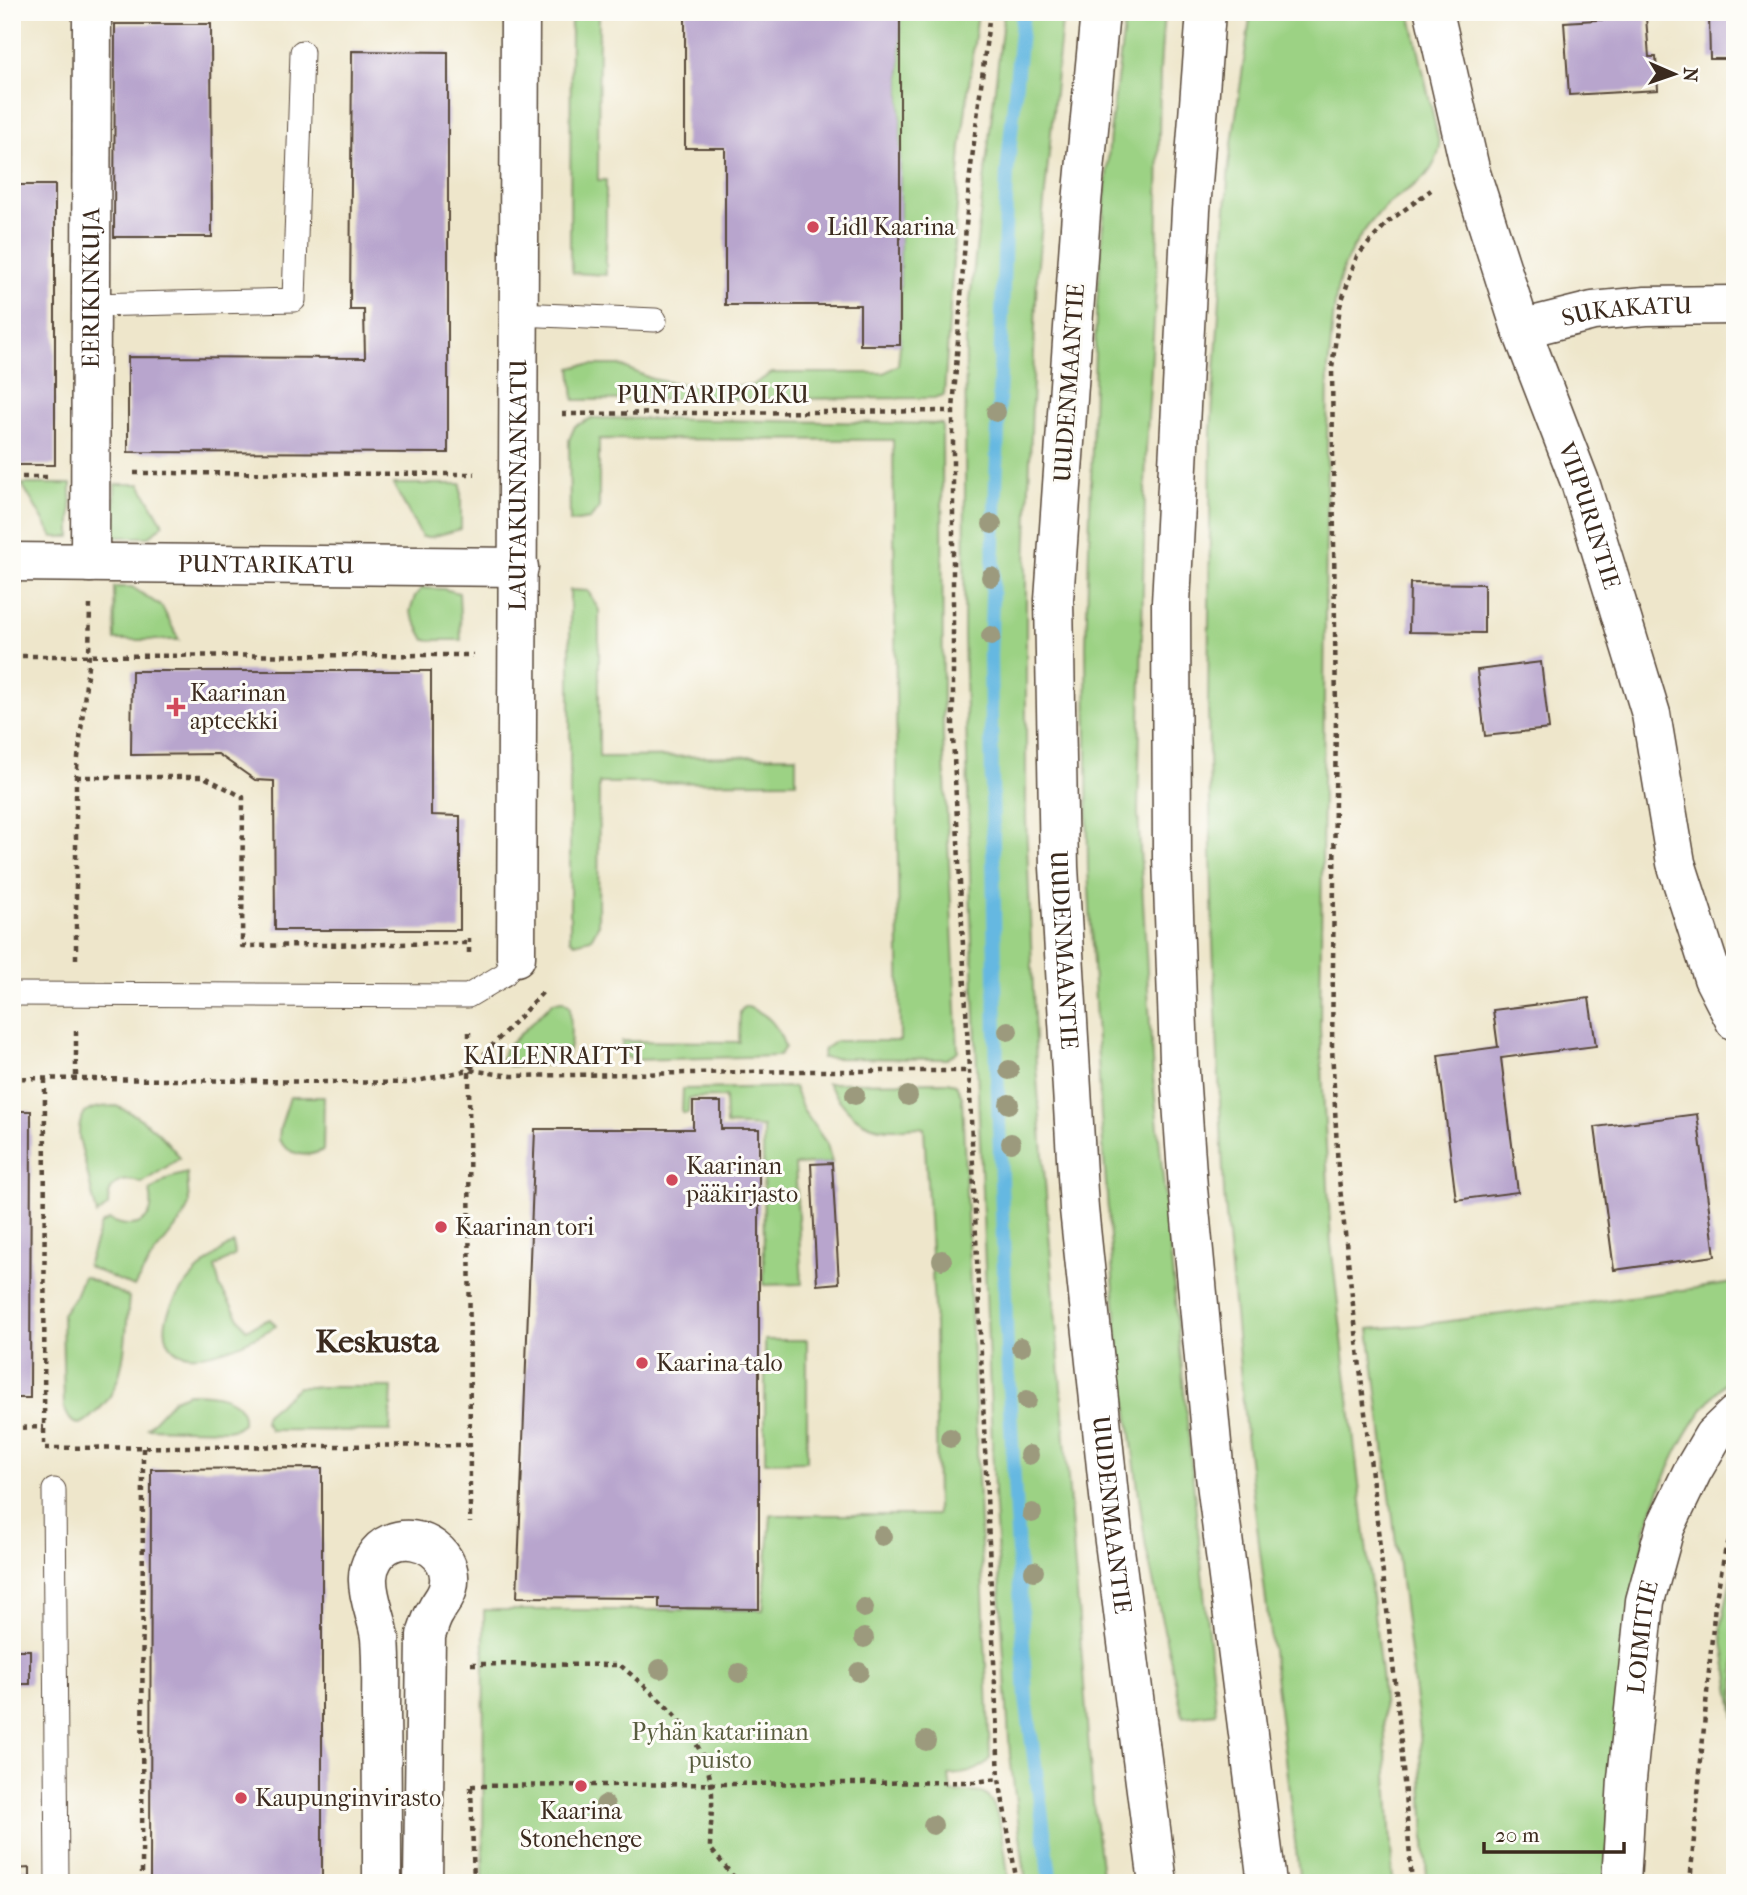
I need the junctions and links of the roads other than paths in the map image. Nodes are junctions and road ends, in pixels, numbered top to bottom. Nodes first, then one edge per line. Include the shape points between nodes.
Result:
1 (92, 12) edge
2 (520, 12) edge
3 (1100, 12) edge
4 (1206, 12) edge
5 (1434, 12) edge
6 (302, 52) dead end
7 (91, 305) junction
8 (1735, 305) edge
9 (519, 314) junction
10 (655, 320) dead end
11 (1521, 330) junction
12 (12, 562) edge
13 (90, 563) junction
14 (519, 567) junction
15 (516, 957) joint
16 (12, 994) edge
17 (1735, 1021) edge
18 (1735, 1415) edge
19 (54, 1490) dead end
20 (57, 1883) edge
21 (383, 1883) edge
22 (423, 1883) edge
23 (1158, 1883) edge
24 (1267, 1883) edge
25 (1621, 1883) edge

1 - 7 street, EERIKINKUJA
2 - 9 street, LAUTAKUNNANKATU
3 - 23 street, UUDENMAANTIE via 1054,600 1059,867 1079,1209 1113,1534
4 - 24 street via 1171,603 1172,857 1188,1188 1215,1475
5 - 11 street, VIIPURINTIE via 1471,173
6 - 7 lane via 294,300
7 - 13 street, EERIKINKUJA
8 - 11 street, SUKAKATU via 1593,312
9 - 10 lane
9 - 14 street, LAUTAKUNNANKATU
11 - 17 street, VIIPURINTIE via 1584,495 1651,714 1676,863 1713,978
12 - 13 street, PUNTARIKATU
13 - 14 street, PUNTARIKATU
14 - 15 street, LAUTAKUNNANKATU
15 - 16 lane via 505,974 468,996
18 - 25 street, LOIMITIE via 1713,1436 1665,1528 1645,1601
19 - 20 lane
21 - 22 street via 380,1638 368,1582 376,1554 403,1539 417,1540 437,1551 448,1570 449,1585 426,1635

